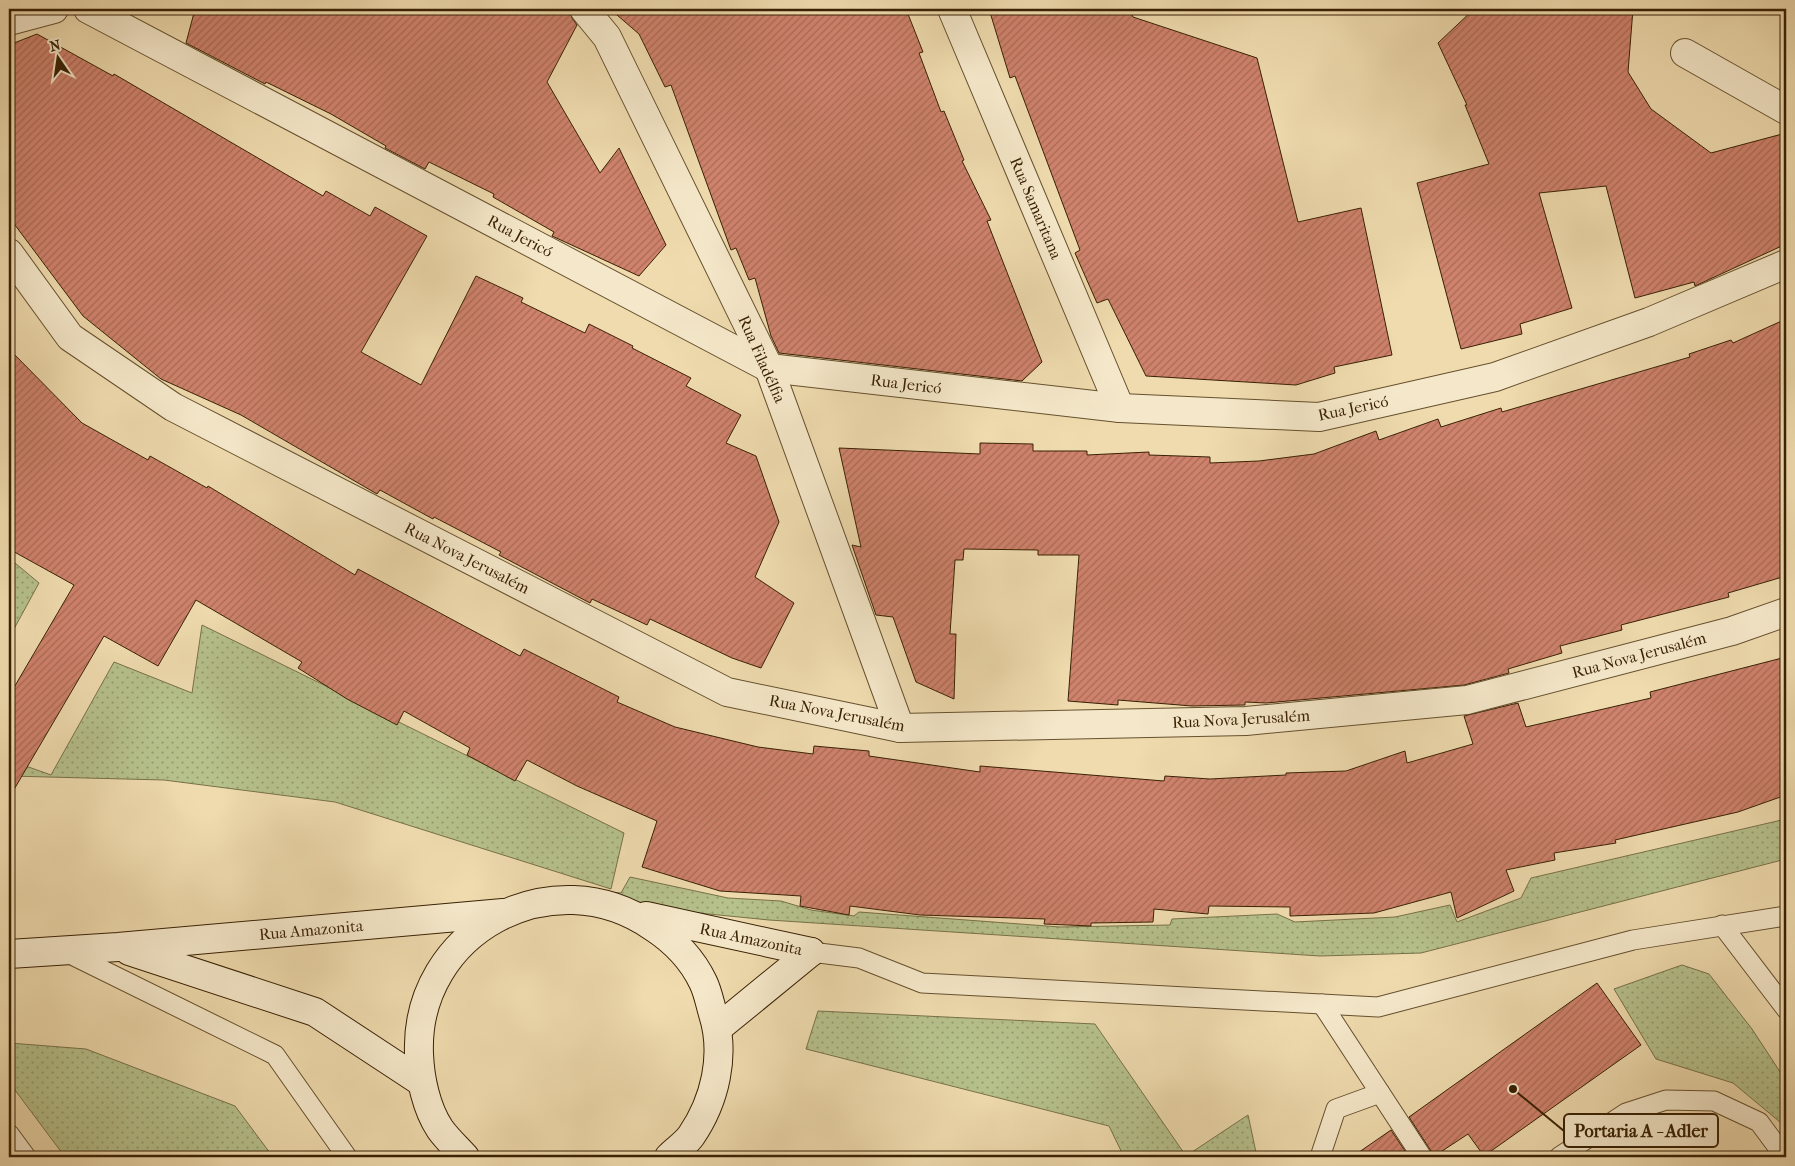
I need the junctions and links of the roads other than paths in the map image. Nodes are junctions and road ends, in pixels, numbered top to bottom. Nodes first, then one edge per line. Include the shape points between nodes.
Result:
1 (54, 9) edge
2 (88, 9) edge
3 (584, 9) edge
4 (952, 9) edge
5 (9, 21) edge
6 (1685, 52) dead end
7 (1786, 110) edge
8 (9, 253) edge
9 (1786, 264) edge
10 (769, 368) junction
11 (1120, 408) junction
12 (1786, 612) edge
13 (900, 728) junction
14 (504, 913) junction
15 (633, 913) junction
16 (1786, 916) edge
17 (1722, 925) junction
18 (118, 947) junction
19 (63, 950) junction
20 (811, 952) junction
21 (9, 954) edge
22 (1322, 1004) junction
23 (1786, 1010) edge
24 (718, 1028) junction
25 (420, 1081) junction
26 (712, 1093) junction
27 (1380, 1093) junction
28 (9, 1134) edge
29 (26, 1157) edge
30 (347, 1157) edge
31 (465, 1157) edge
32 (669, 1157) edge
33 (689, 1157) edge
34 (1320, 1157) edge
35 (1422, 1157) edge
36 (1559, 1157) edge
37 (1785, 1157) edge

1 - 5 street
2 - 10 street, Rua Jericó
3 - 10 street, Rua Filadélfia via 608,37
4 - 11 street, Rua Samaritana
6 - 7 street
8 - 13 street, Rua Nova Jerusalém via 70,337 173,407 727,692
9 - 11 street, Rua Jericó via 1649,322 1495,377 1318,418
10 - 11 street, Rua Jericó
10 - 13 street, Rua Filadélfia
12 - 13 street, Rua Nova Jerusalém via 1732,631 1467,700 1246,722
14 - 15 street, Rua Amazonita via 546,900 590,900
14 - 18 street, Rua Amazonita
14 - 25 street, Rua Amazonita via 462,941 432,982 418,1031
15 - 20 street, Rua Amazonita
15 - 24 street, Rua Amazonita via 674,941 703,981
16 - 17 lane
17 - 22 lane via 1633,940 1378,1007
17 - 23 lane
18 - 19 street, Rua Amazonita
18 - 25 street, Rua Amazonita via 315,1012
19 - 21 street, Rua Amazonita
19 - 30 lane via 275,1055
20 - 22 lane via 859,958 922,983
20 - 24 street, Rua Amazonita
22 - 27 lane
24 - 26 street, Rua Amazonita via 719,1061
25 - 31 street, Rua Amazonita via 439,1128
26 - 32 street, Rua Amazonita via 690,1136
26 - 33 street, Rua Amazonita
27 - 34 lane via 1336,1109
27 - 35 lane
28 - 29 lane
36 - 37 lane via 1626,1113 1666,1100 1714,1101 1759,1122

